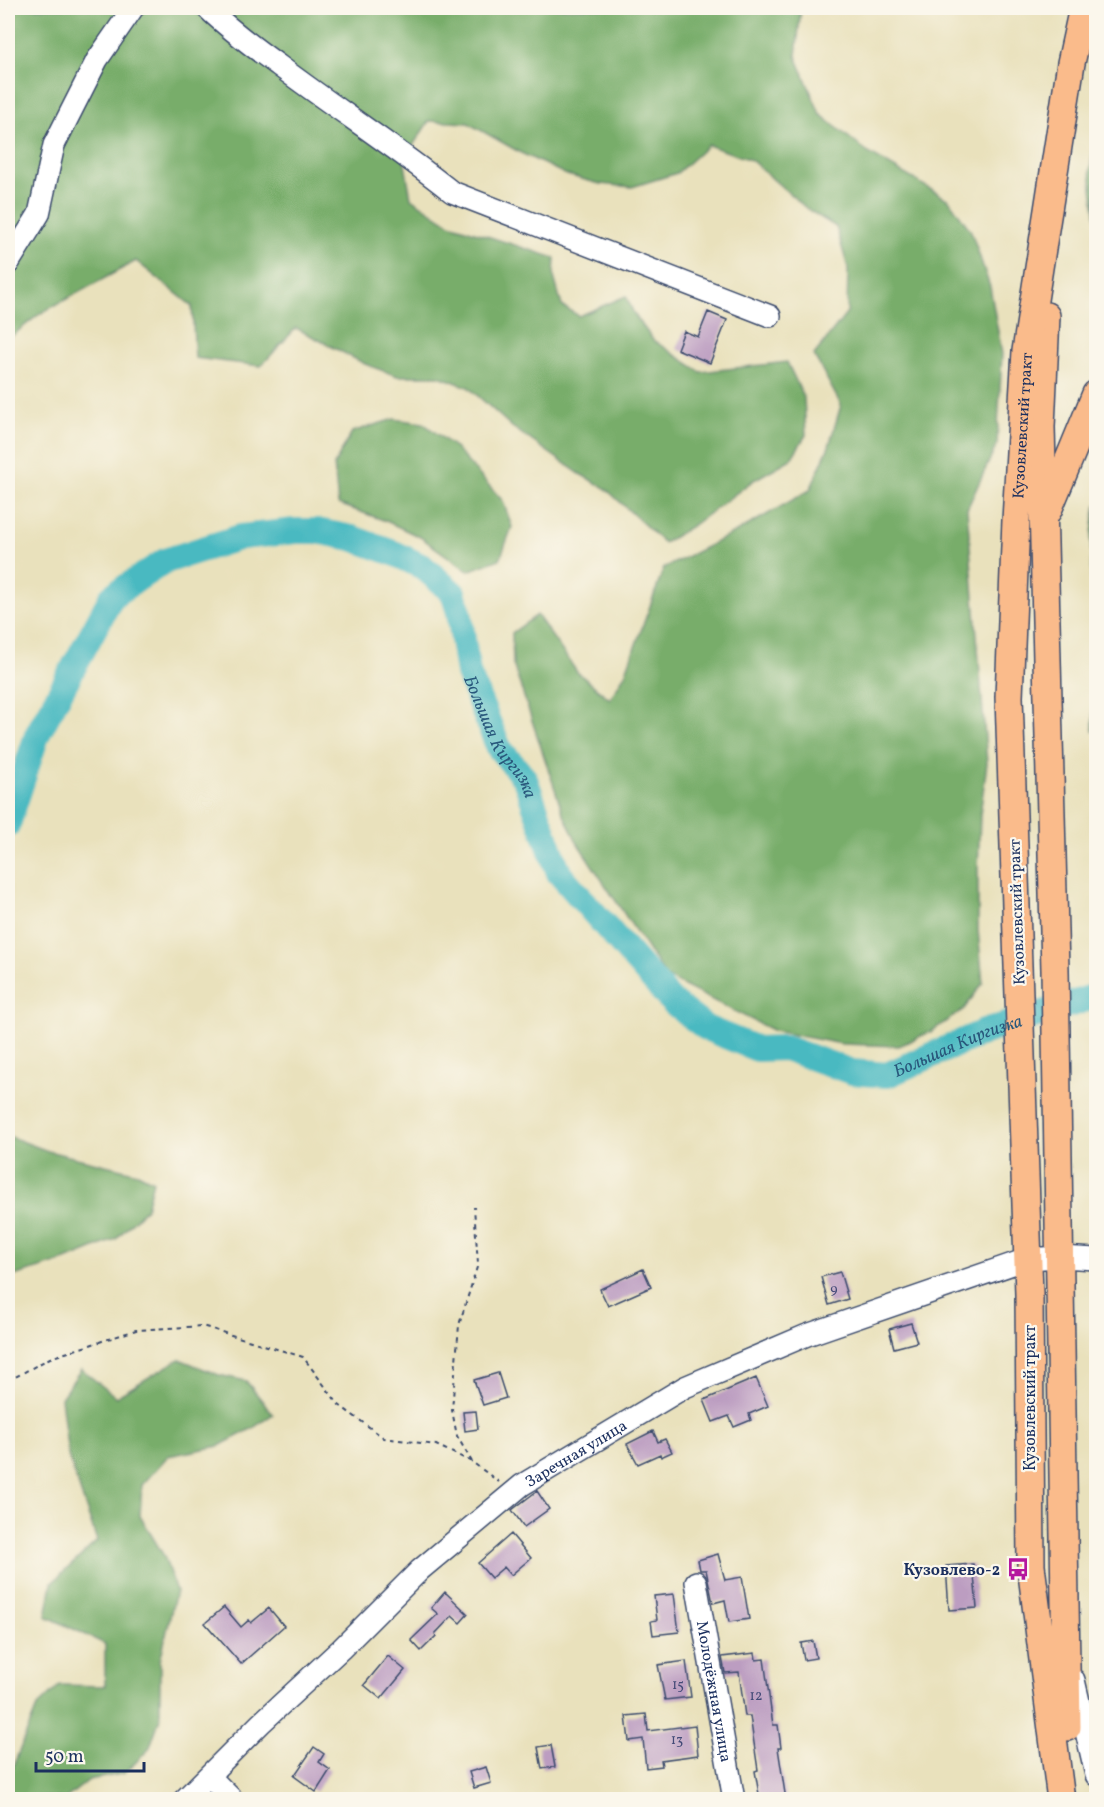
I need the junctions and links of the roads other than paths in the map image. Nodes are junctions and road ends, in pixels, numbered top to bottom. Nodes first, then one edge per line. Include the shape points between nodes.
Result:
1 (133, 8) edge
2 (207, 8) edge
3 (1083, 8) edge
4 (1053, 175) junction
5 (8, 264) edge
6 (770, 316) dead end
7 (1096, 394) edge
8 (1044, 522) junction
9 (1060, 1257) junction
10 (1028, 1259) junction
11 (1096, 1259) edge
12 (696, 1582) dead end
13 (1053, 1647) junction
14 (1096, 1775) edge
15 (209, 1776) junction
16 (184, 1800) edge
17 (233, 1800) edge
18 (734, 1800) edge
19 (1061, 1800) edge
20 (1073, 1800) edge

1 - 5 street via 97,60 54,146 39,214
2 - 6 street via 226,27 452,192
3 - 4 main road, Кузовлевский тракт
4 - 8 main road, Кузовлевский тракт via 1041,427
4 - 10 main road, Кузовлевский тракт via 1026,351 1009,697
7 - 8 main road, Кузовлевский тракт
8 - 9 main road, Кузовлевский тракт
9 - 10 street, Заречная улица
9 - 11 street, Заречная улица
9 - 13 main road, Кузовлевский тракт
10 - 13 main road, Кузовлевский тракт via 1031,1566
10 - 15 street, Заречная улица via 807,1335 685,1387 598,1438 514,1492 420,1570
12 - 18 street, Молодёжная улица
13 - 14 street
13 - 19 main road
13 - 20 main road via 1065,1710
15 - 16 street, Заречная улица
15 - 17 street

